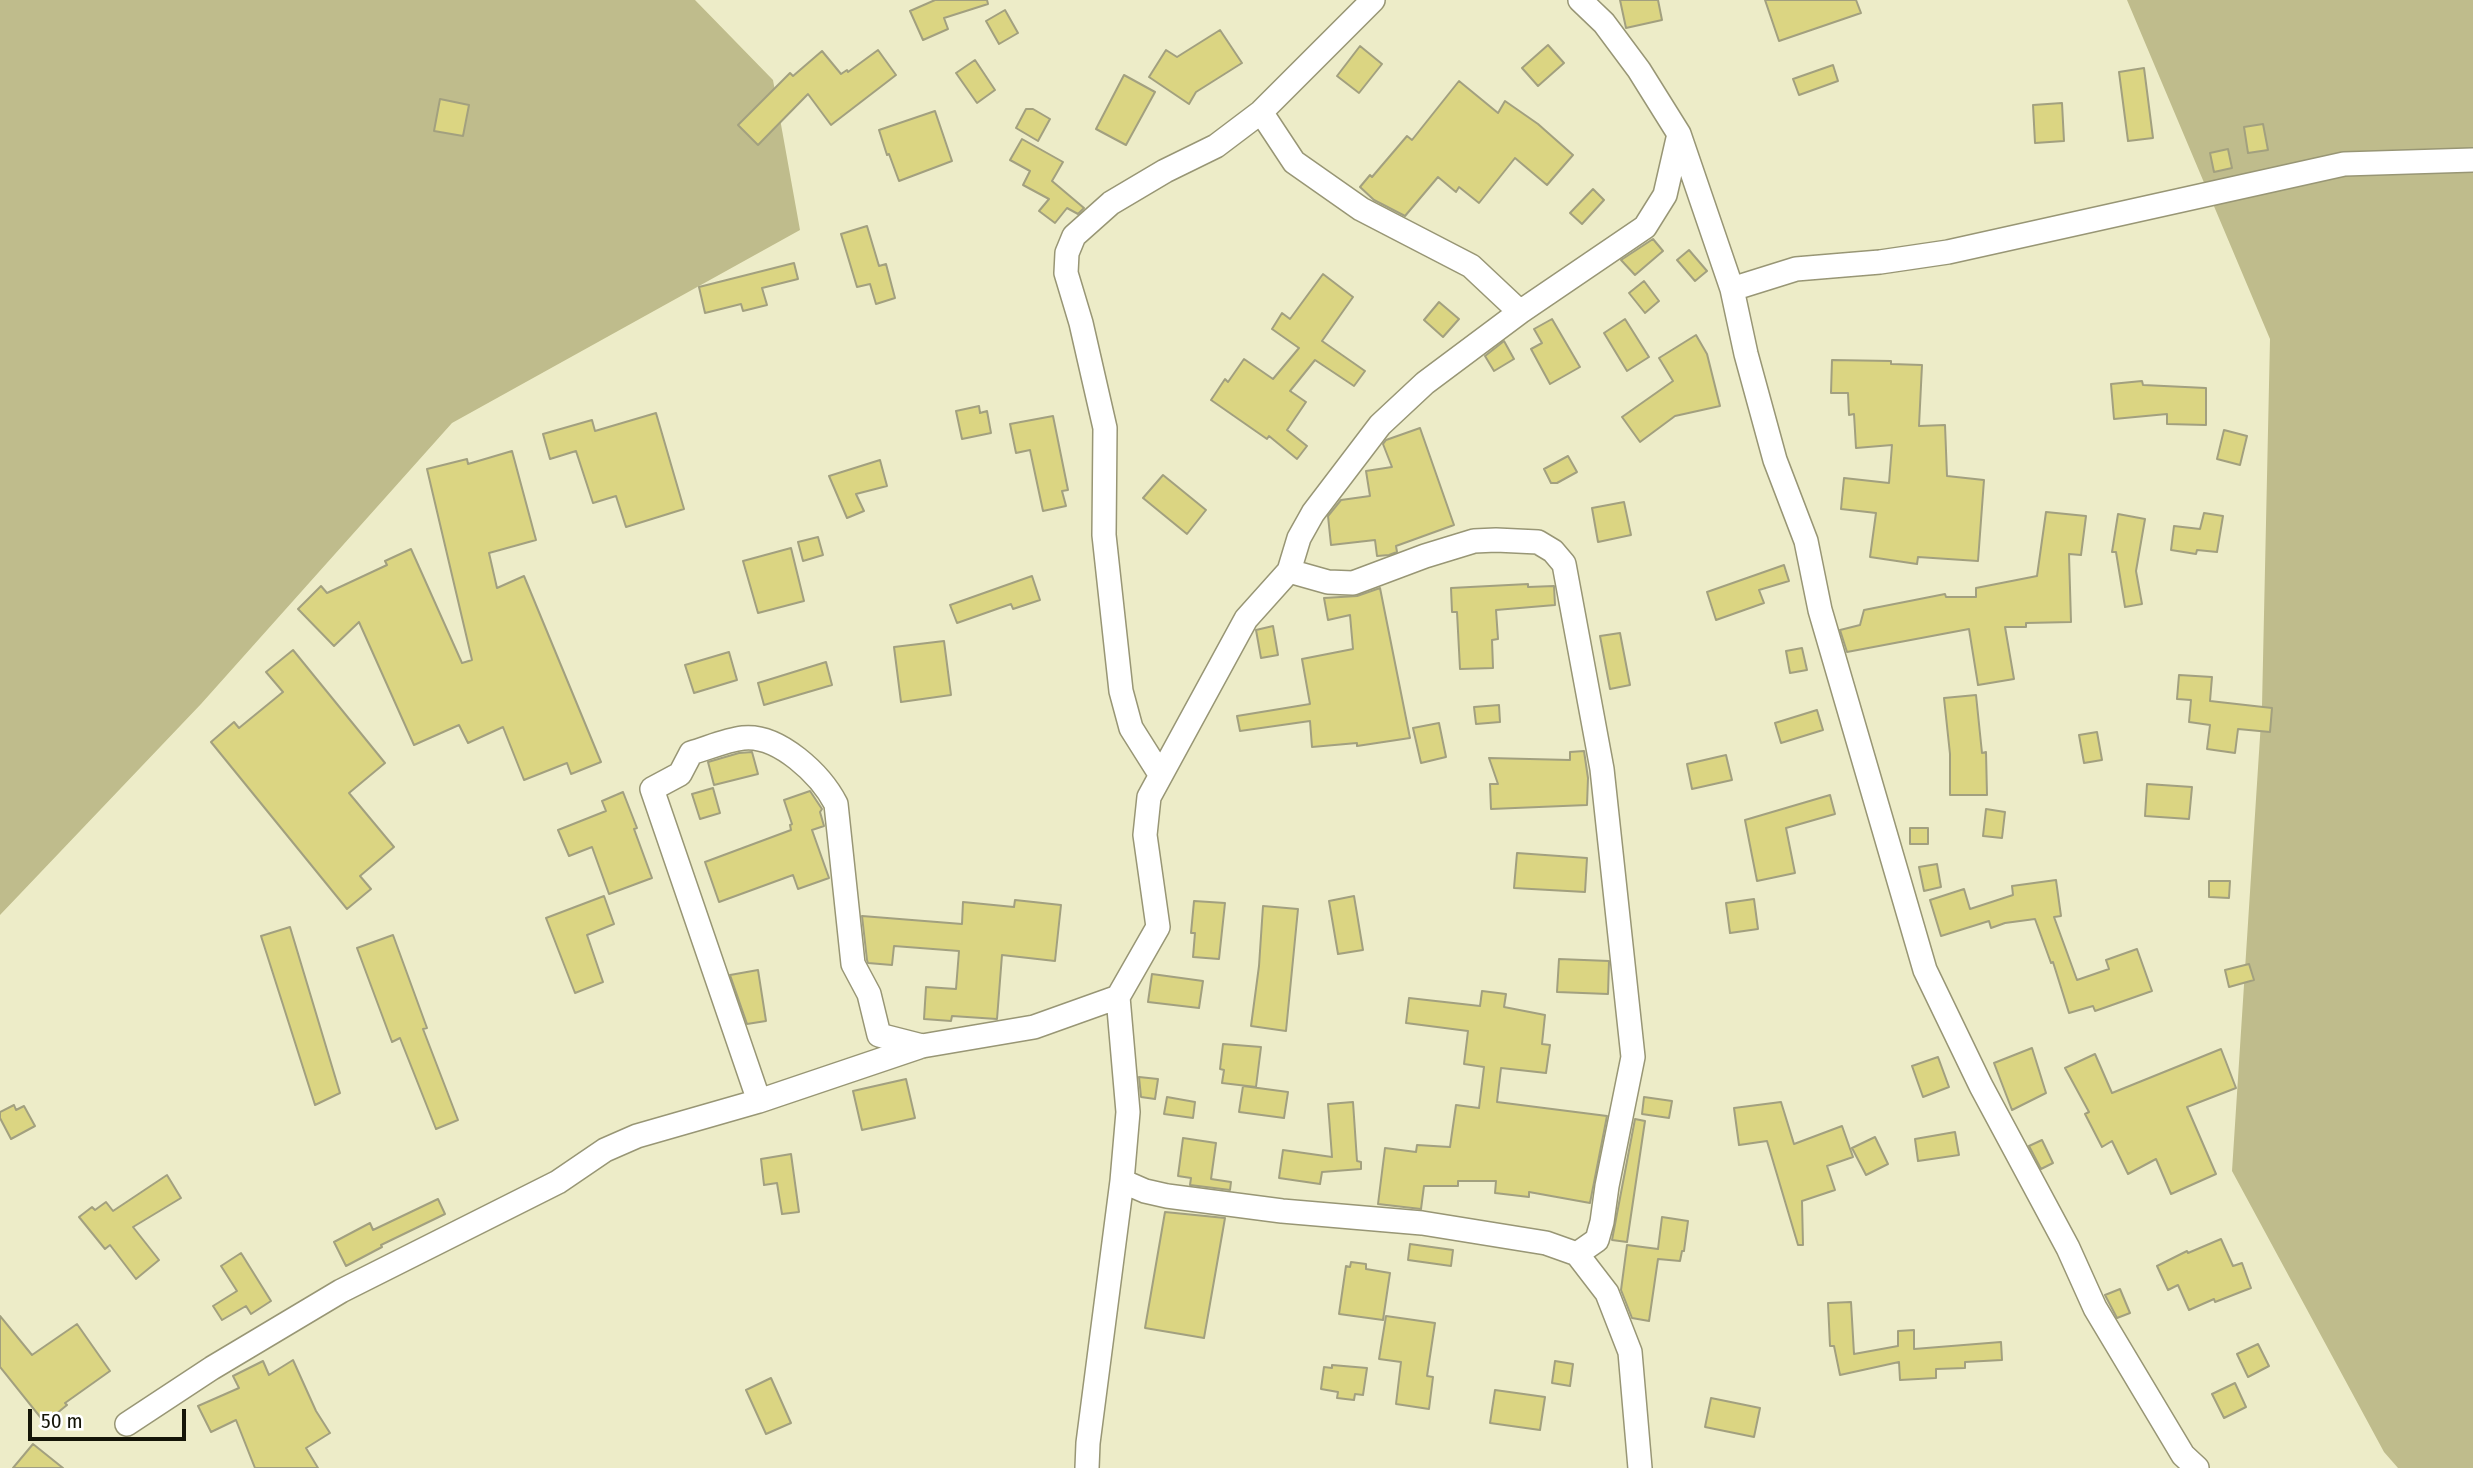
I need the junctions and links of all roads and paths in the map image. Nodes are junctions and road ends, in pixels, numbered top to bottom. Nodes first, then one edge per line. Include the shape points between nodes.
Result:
1 (1373, 0) edge
2 (1580, 0) edge
3 (1261, 112) junction
4 (1679, 134) junction
5 (2473, 160) edge
6 (1732, 289) junction
7 (1520, 312) junction
8 (1289, 571) junction
9 (1160, 774) junction
10 (1118, 997) junction
11 (922, 1046) junction
12 (759, 1101) junction
13 (1122, 1181) junction
14 (1577, 1254) junction
15 (127, 1424) dead end
16 (1087, 1468) edge
17 (1640, 1468) edge
18 (2197, 1468) edge

1 - 3 street
2 - 4 street via 1632,60
3 - 7 street via 1294,162 1361,209 1471,266
3 - 9 street via 1216,146 1111,203 1074,236 1067,253 1066,274 1105,428 1104,535 1121,691 1131,727
4 - 6 street
4 - 7 street via 1665,195 1645,227
5 - 6 street via 2344,164 1948,252 1796,269
6 - 18 street via 1774,460 1805,541 1820,610 1925,970 2095,1308 2183,1455
7 - 8 street via 1425,383 1380,425 1313,513
8 - 9 street via 1245,620
8 - 14 street via 1328,582 1353,583 1474,541 1496,540 1538,542 1564,564 1602,769 1633,1057 1597,1240
9 - 10 street via 1149,797 1145,835 1158,927
10 - 11 street via 1034,1027
10 - 13 street via 1128,1112
11 - 12 street
11 - 12 street via 879,1035 869,994 853,964 836,804 827,786 800,758 773,743 745,737 691,752 680,774 652,789
12 - 15 street via 637,1136 605,1150 558,1182 341,1291
13 - 14 street via 1167,1196 1422,1223 1546,1243
13 - 16 street
14 - 17 street via 1607,1293 1630,1352

